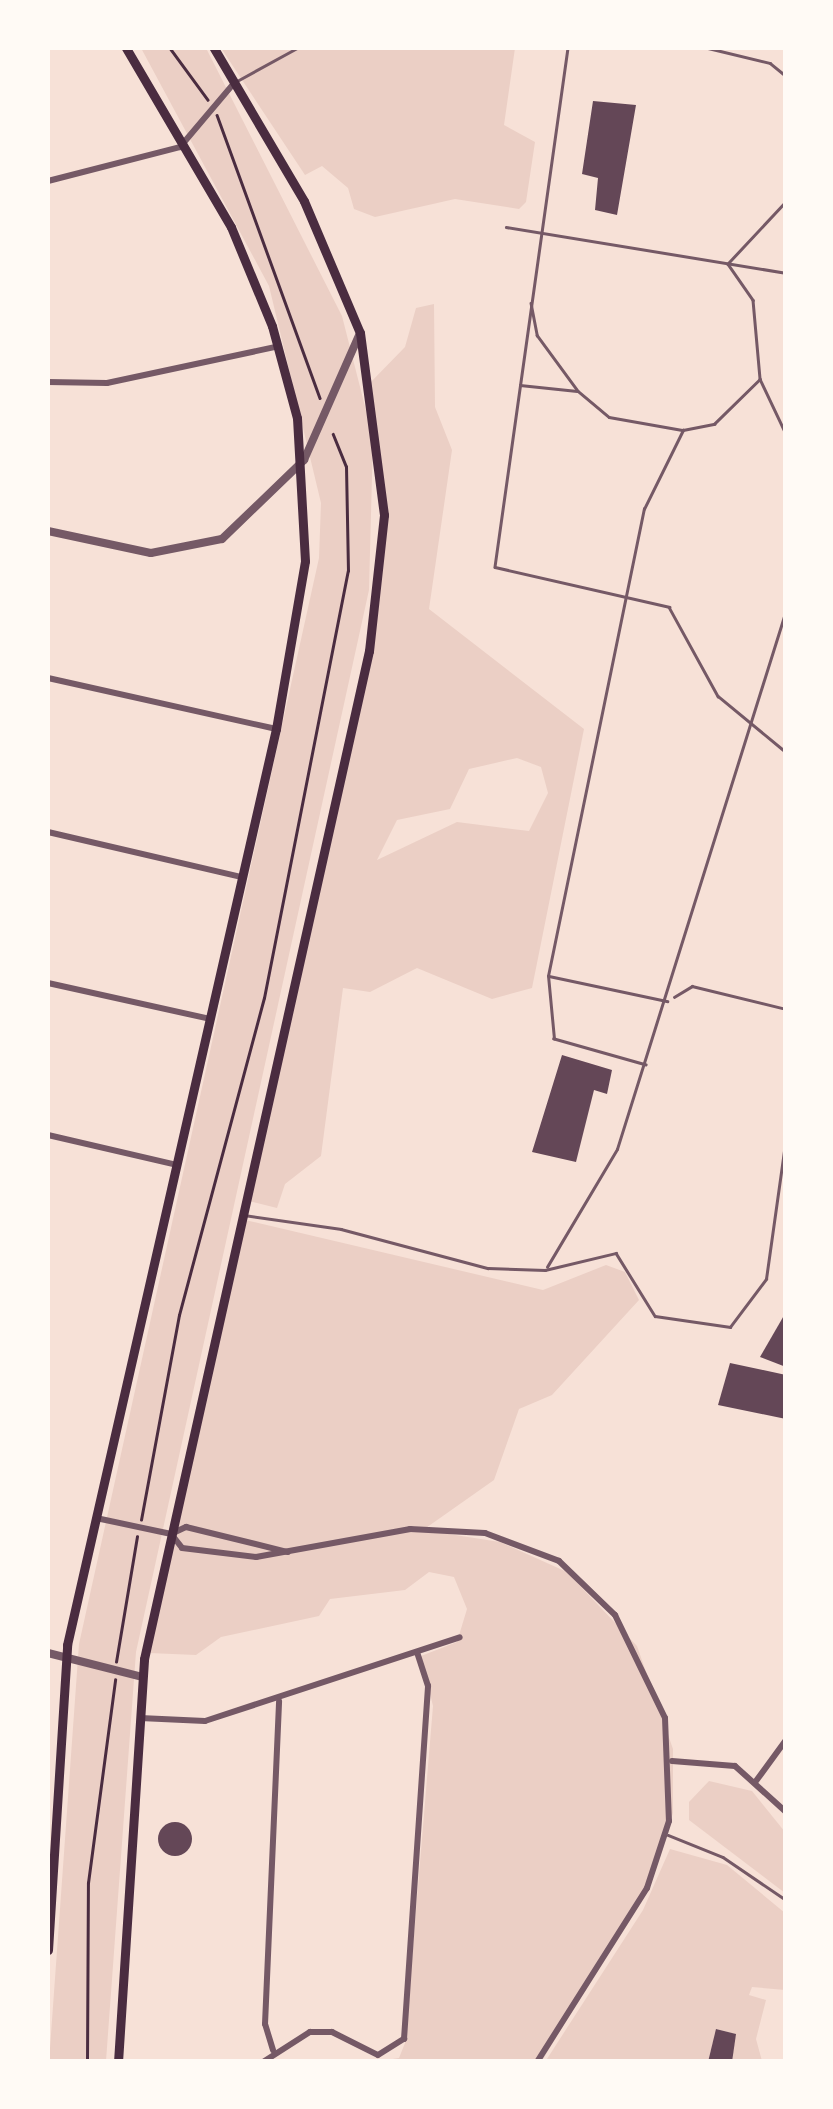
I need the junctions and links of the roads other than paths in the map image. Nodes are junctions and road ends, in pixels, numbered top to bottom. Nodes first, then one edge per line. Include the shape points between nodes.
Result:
1 (126, 48) edge
2 (214, 48) edge
3 (297, 48) edge
4 (568, 48) edge
5 (708, 48) edge
6 (786, 76) edge
7 (234, 83) junction
8 (180, 147) junction
9 (48, 181) edge
10 (786, 202) edge
11 (506, 228) dead end
12 (538, 234) junction
13 (728, 264) junction
14 (786, 273) edge
15 (530, 297) junction
16 (360, 334) junction
17 (279, 346) junction
18 (760, 379) junction
19 (48, 382) edge
20 (518, 385) junction
21 (578, 391) junction
22 (683, 430) junction
23 (786, 434) edge
24 (301, 464) junction
25 (48, 531) edge
26 (623, 596) junction
27 (786, 610) edge
28 (48, 678) edge
29 (744, 722) junction
30 (276, 728) junction
31 (786, 752) edge
32 (48, 832) edge
33 (242, 877) junction
34 (548, 976) junction
35 (48, 984) edge
36 (670, 1000) junction
37 (786, 1009) edge
38 (211, 1019) junction
39 (646, 1066) junction
40 (48, 1135) edge
41 (786, 1136) edge
42 (177, 1165) junction
43 (243, 1215) junction
44 (545, 1270) junction
45 (96, 1518) junction
46 (171, 1534) junction
47 (292, 1553) junction
48 (460, 1636) dead end
49 (417, 1652) junction
50 (48, 1653) edge
51 (66, 1660) junction
52 (142, 1678) junction
53 (278, 1700) junction
54 (140, 1718) junction
55 (786, 1740) edge
56 (672, 1761) junction
57 (756, 1781) junction
58 (786, 1812) edge
59 (666, 1834) junction
60 (786, 1900) edge
61 (48, 1950) edge
62 (274, 2050) junction
63 (378, 2058) edge
64 (118, 2062) edge
65 (263, 2062) edge
66 (538, 2062) edge

1 - 8 main road
2 - 7 main road
3 - 7 lane
4 - 12 lane
5 - 6 lane via 770,62
7 - 8 street
7 - 16 main road via 299,191
8 - 9 street
8 - 17 main road via 230,226
10 - 13 lane
11 - 12 lane
12 - 13 lane
12 - 15 lane
13 - 14 lane
13 - 18 lane via 753,300
15 - 20 lane
15 - 21 lane via 537,335
16 - 24 street
16 - 43 main road via 381,443 378,596
17 - 19 street via 107,383
17 - 24 main road
18 - 22 lane via 714,424
18 - 23 lane
20 - 21 lane
20 - 26 lane via 495,567
21 - 22 lane via 609,417
22 - 26 lane via 644,509
24 - 25 street via 248,519 194,549 151,553
24 - 30 main road via 302,595
26 - 29 lane via 669,607 718,696
26 - 34 lane via 597,764
27 - 29 lane
28 - 30 street
29 - 31 lane
29 - 36 lane
30 - 33 main road
32 - 33 street
33 - 38 main road
34 - 36 lane
34 - 39 lane via 554,1039
35 - 38 street
36 - 37 lane via 692,986
36 - 39 lane
38 - 42 main road
39 - 44 lane via 599,1185
40 - 42 street
41 - 44 lane via 766,1279 730,1327 654,1316 616,1254
42 - 45 main road
43 - 44 lane via 341,1229 488,1268
43 - 46 main road
45 - 46 street
45 - 51 main road
46 - 47 street via 201,1552
46 - 47 street via 186,1526
46 - 52 main road
47 - 56 street via 436,1528 539,1549 594,1592 636,1646
48 - 49 street
49 - 53 street
49 - 63 street via 428,1686 406,2024 399,2046
50 - 51 street
51 - 52 street
51 - 61 main road
52 - 54 main road
53 - 54 street via 205,1720
53 - 62 street via 265,2024
54 - 64 main road
55 - 57 street
56 - 57 street via 735,1766
56 - 59 street
57 - 58 street
59 - 60 lane via 723,1857
59 - 66 street via 647,1888
62 - 63 street via 332,2032
62 - 65 street

